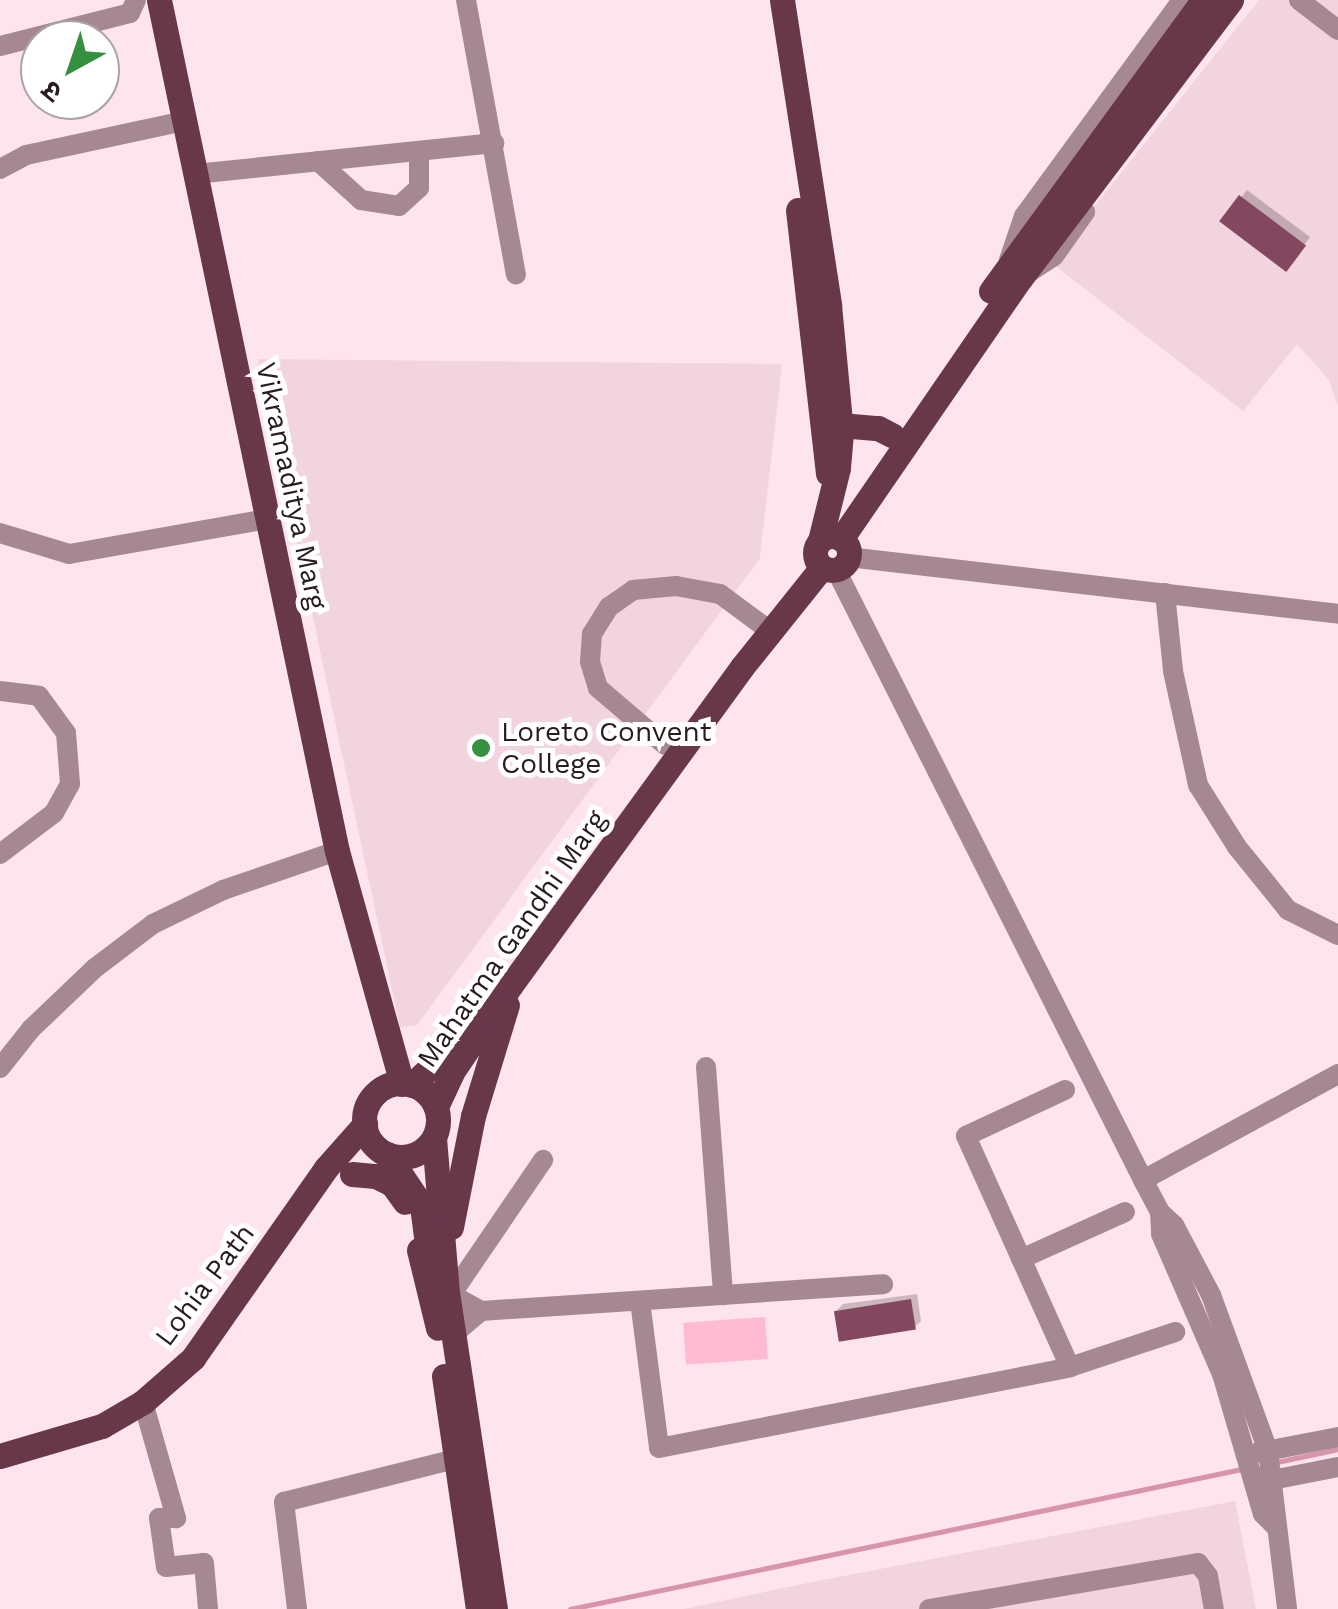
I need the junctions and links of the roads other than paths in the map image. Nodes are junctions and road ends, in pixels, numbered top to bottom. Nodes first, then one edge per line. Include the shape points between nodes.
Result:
1 (136, 0) edge
2 (160, 0) edge
3 (466, 0) edge
4 (766, 0) edge
5 (782, 0) edge
6 (1182, 0) edge
7 (1203, 0) edge
8 (1231, 0) edge
9 (1247, 0) edge
10 (1299, 0) edge
11 (1338, 30) edge
12 (0, 46) edge
13 (788, 92) junction
14 (184, 121) junction
15 (494, 143) junction
16 (419, 151) junction
17 (318, 161) junction
18 (0, 169) edge
19 (195, 174) junction
20 (1037, 243) junction
21 (1014, 273) junction
22 (516, 274) dead end
23 (840, 425) junction
24 (892, 435) junction
25 (832, 482) junction
26 (268, 519) junction
27 (0, 533) edge
28 (831, 553) junction
29 (1165, 593) junction
30 (1338, 614) edge
31 (762, 625) junction
32 (0, 691) edge
33 (665, 745) junction
34 (338, 851) junction
35 (0, 854) edge
36 (1338, 934) edge
37 (511, 985) junction
38 (706, 1067) dead end
39 (0, 1068) edge
40 (1338, 1074) edge
41 (400, 1085) junction
42 (1066, 1090) dead end
43 (436, 1107) junction
44 (365, 1124) junction
45 (434, 1138) junction
46 (385, 1153) junction
47 (543, 1160) dead end
48 (352, 1174) junction
49 (1143, 1180) junction
50 (1125, 1212) dead end
51 (294, 1216) junction
52 (444, 1244) junction
53 (1021, 1259) junction
54 (884, 1284) dead end
55 (450, 1292) junction
56 (724, 1295) junction
57 (640, 1301) junction
58 (481, 1311) junction
59 (446, 1330) junction
60 (1175, 1332) dead end
61 (1070, 1367) junction
62 (144, 1402) junction
63 (1338, 1425) edge
64 (1338, 1437) edge
65 (0, 1456) edge
66 (455, 1459) junction
67 (1264, 1465) junction
68 (1338, 1466) edge
69 (1024, 1600) edge
70 (487, 1607) edge
71 (208, 1609) edge
72 (297, 1609) edge
73 (929, 1609) edge
74 (1214, 1609) edge
75 (1287, 1609) edge

1 - 12 street via 130,13
2 - 14 main road, Vikramaditya Marg
3 - 15 street
4 - 13 main road
5 - 13 main road
6 - 21 street via 1024,216
7 - 20 main road
8 - 20 main road
9 - 21 street via 1054,256
10 - 11 street
13 - 23 main road via 829,305
13 - 25 main road via 824,466
14 - 18 street via 26,155
14 - 19 main road, Vikramaditya Marg
15 - 16 street
15 - 22 street
16 - 17 street
16 - 17 street via 418,188 399,206 360,200
17 - 19 street
19 - 26 main road, Vikramaditya Marg
20 - 21 main road
21 - 24 main road, Mahatma Gandhi Marg
21 - 28 main road, Mahatma Gandhi Marg
23 - 24 main road
23 - 25 main road
24 - 28 main road, Mahatma Gandhi Marg
25 - 28 main road
26 - 27 street via 69,554
26 - 34 main road, Vikramaditya Marg
28 - 29 street
28 - 31 main road, Mahatma Gandhi Marg
28 - 37 main road, Mahatma Gandhi Marg
28 - 49 street
29 - 30 street
29 - 36 street via 1173,672 1198,784 1288,910
31 - 33 main road, Mahatma Gandhi Marg
31 - 33 street via 720,594 676,586 633,590 610,607 592,634 590,662 598,688
32 - 35 street via 39,696 66,733 70,784 54,814
33 - 41 main road, Mahatma Gandhi Marg via 437,1061
34 - 39 street via 223,890 153,924 31,1029
34 - 41 main road, Vikramaditya Marg via 372,983 368,996
37 - 43 main road, Mahatma Gandhi Marg
37 - 52 main road
38 - 56 street
40 - 49 street
41 - 43 main road
41 - 44 main road via 368,1102
42 - 53 street via 966,1136
43 - 45 main road
44 - 46 main road via 372,1143
44 - 51 main road, Lohia Path
45 - 46 main road via 412,1156
45 - 52 main road
46 - 48 main road
46 - 59 main road via 422,1206
47 - 55 street
48 - 51 main road
48 - 59 main road via 376,1176 404,1198
49 - 67 street via 1160,1212 1161,1234 1230,1370
50 - 53 street
51 - 62 main road, Lohia Path via 193,1358
52 - 55 main road
53 - 61 street
54 - 56 street
55 - 58 street
55 - 59 main road
56 - 57 street
57 - 58 street
57 - 61 street via 659,1448
58 - 59 street
59 - 66 main road
59 - 70 main road
60 - 61 street
62 - 65 main road, Lohia Path via 102,1426
62 - 71 street via 176,1518 159,1518 166,1567 204,1563
63 - 67 street via 1290,1440
64 - 67 street
66 - 70 main road
66 - 72 street via 284,1502
67 - 68 street via 1299,1475
67 - 75 street
69 - 73 street
69 - 74 street via 1198,1563 1208,1576

